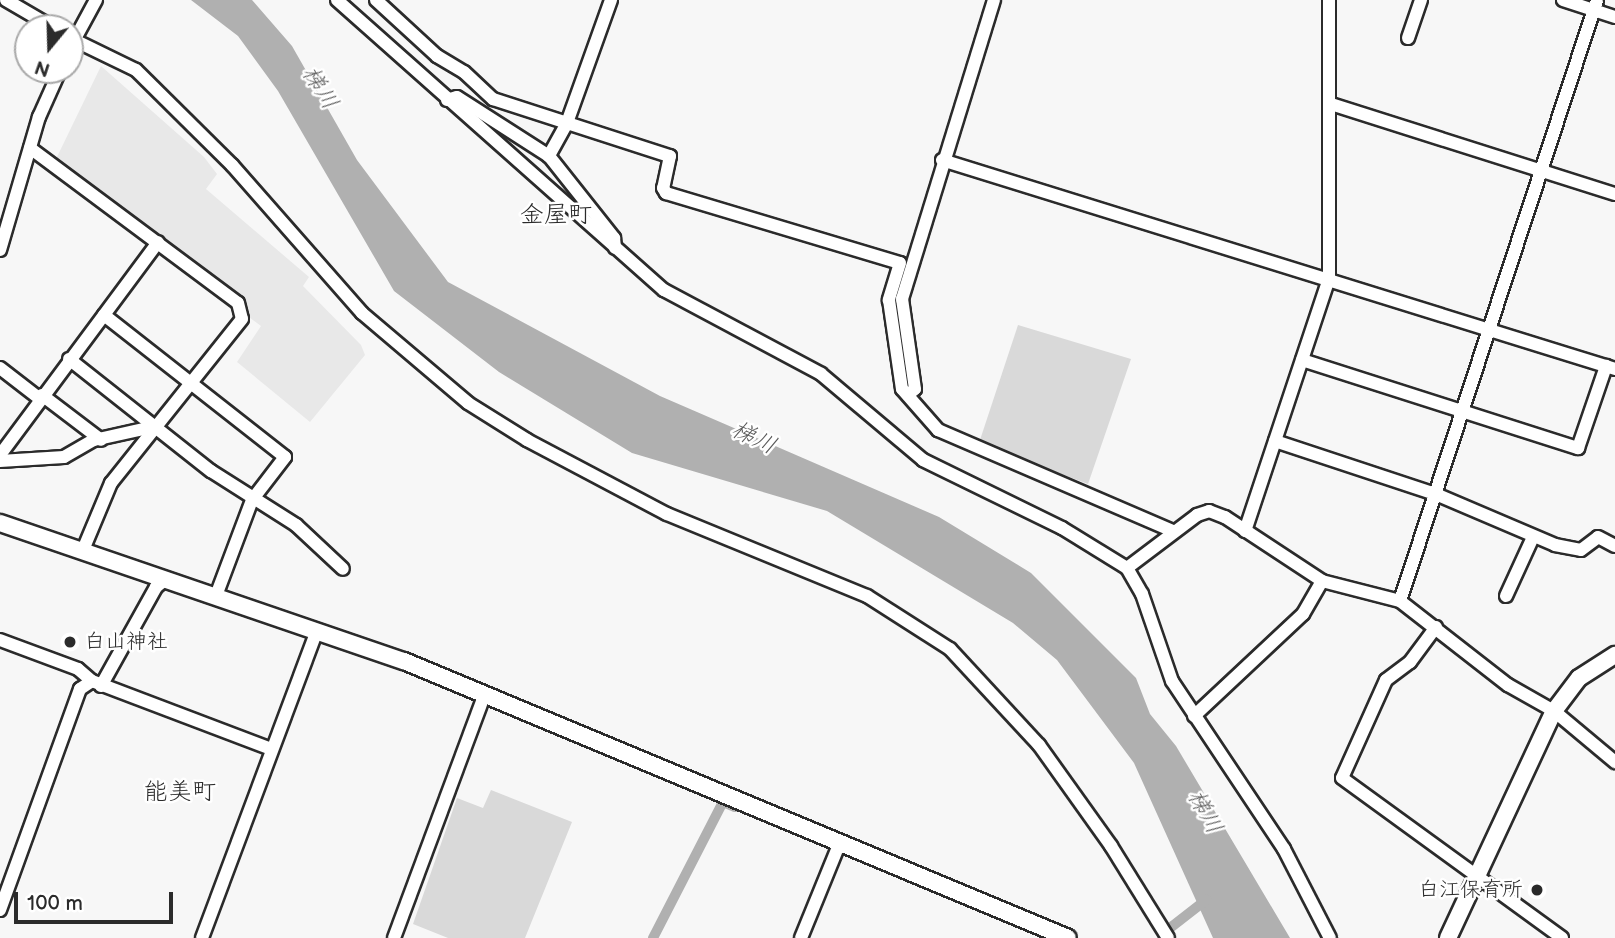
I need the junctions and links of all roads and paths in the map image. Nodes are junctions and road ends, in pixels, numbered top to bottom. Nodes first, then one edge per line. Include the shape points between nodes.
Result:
1 (6, 0) edge
2 (96, 0) edge
3 (337, 0) edge
4 (376, 0) edge
5 (611, 0) edge
6 (994, 0) edge
7 (1329, 0) edge
8 (1421, 0) edge
9 (1563, 0) edge
10 (1596, 5) edge
11 (30, 14) edge
12 (1615, 17) edge
13 (84, 21) edge
14 (1408, 38) dead end
15 (84, 45) edge
16 (55, 84) edge
17 (447, 100) junction
18 (1331, 104) junction
19 (567, 123) junction
20 (30, 148) junction
21 (549, 156) junction
22 (942, 160) junction
23 (1542, 171) junction
24 (1615, 194) edge
25 (158, 242) junction
26 (615, 249) junction
27 (0, 250) edge
28 (1329, 279) junction
29 (104, 315) junction
30 (1492, 329) junction
31 (69, 359) junction
32 (1302, 360) junction
33 (1610, 367) edge
34 (0, 368) edge
35 (191, 384) junction
36 (908, 395) junction
37 (41, 396) junction
38 (1465, 413) junction
39 (158, 426) junction
40 (101, 440) junction
41 (1275, 441) junction
42 (0, 455) edge
43 (0, 461) edge
44 (1438, 495) junction
45 (252, 500) junction
46 (0, 523) edge
47 (1172, 531) junction
48 (1245, 531) junction
49 (1533, 537) junction
50 (1615, 546) edge
51 (83, 551) junction
52 (1128, 568) junction
53 (343, 569) dead end
54 (166, 579) junction
55 (1322, 581) junction
56 (216, 596) junction
57 (1506, 596) dead end
58 (1400, 601) junction
59 (1436, 627) junction
60 (317, 631) junction
61 (0, 640) edge
62 (1615, 655) edge
63 (97, 684) junction
64 (484, 696) junction
65 (1554, 711) junction
66 (1194, 716) junction
67 (271, 749) junction
68 (1615, 762) edge
69 (839, 845) junction
70 (1477, 876) junction
71 (0, 910) edge
72 (202, 938) edge
73 (394, 938) edge
74 (801, 938) edge
75 (1068, 938) edge
76 (1168, 938) edge
77 (1330, 938) edge
78 (1448, 938) edge
79 (1562, 938) edge

1 - 11 street
2 - 13 street
3 - 17 street
4 - 19 street via 493,99
5 - 19 street
6 - 22 street
7 - 18 street
8 - 14 street
9 - 10 street
10 - 12 street
10 - 23 street
15 - 76 street via 136,70 232,165 362,313 468,403 527,440 667,514 867,596 950,649 1039,745 1111,846
16 - 20 street
17 - 21 street via 457,97
17 - 26 street
18 - 23 street
18 - 28 street
19 - 21 street
19 - 36 street via 670,156 663,188 666,193 900,263 889,300 902,389
20 - 25 street
20 - 27 street
21 - 26 street via 614,238
22 - 28 street
22 - 36 street via 902,299 915,389
23 - 24 street
23 - 30 street
25 - 29 street
25 - 35 street via 239,303 242,319
26 - 52 street via 663,290 821,374 923,460 1062,528
28 - 30 street
28 - 32 street
29 - 31 street
29 - 35 street
30 - 33 street
30 - 38 street
31 - 37 street
31 - 39 street
32 - 38 street
32 - 41 street
33 - 38 street via 1578,448
34 - 37 street
35 - 39 street
35 - 45 street via 285,457
36 - 47 street via 937,430 960,442
37 - 40 street
37 - 42 street
38 - 44 street
39 - 40 street
39 - 45 street
39 - 51 street via 111,483
40 - 43 street via 64,457
41 - 44 street
41 - 48 street
44 - 49 street
44 - 58 street
45 - 53 street via 296,525
45 - 56 street
46 - 51 street
47 - 48 street via 1209,511
47 - 52 street
48 - 55 street
49 - 50 street via 1581,550 1598,537
49 - 57 street
51 - 54 street
52 - 66 street via 1142,594 1172,681
54 - 56 street
54 - 63 street via 156,587
55 - 58 street
55 - 66 street via 1303,614
56 - 60 street
58 - 59 street
59 - 65 street via 1508,685
59 - 70 street via 1410,662 1387,680 1342,778
60 - 64 street
60 - 67 street
61 - 63 street via 78,669
62 - 65 street via 1579,678
63 - 67 street
63 - 71 street via 80,690
64 - 69 street
64 - 73 street
65 - 68 street
65 - 70 street
66 - 77 street via 1284,849
67 - 72 street
69 - 74 street
69 - 75 street
70 - 78 street
70 - 79 street

